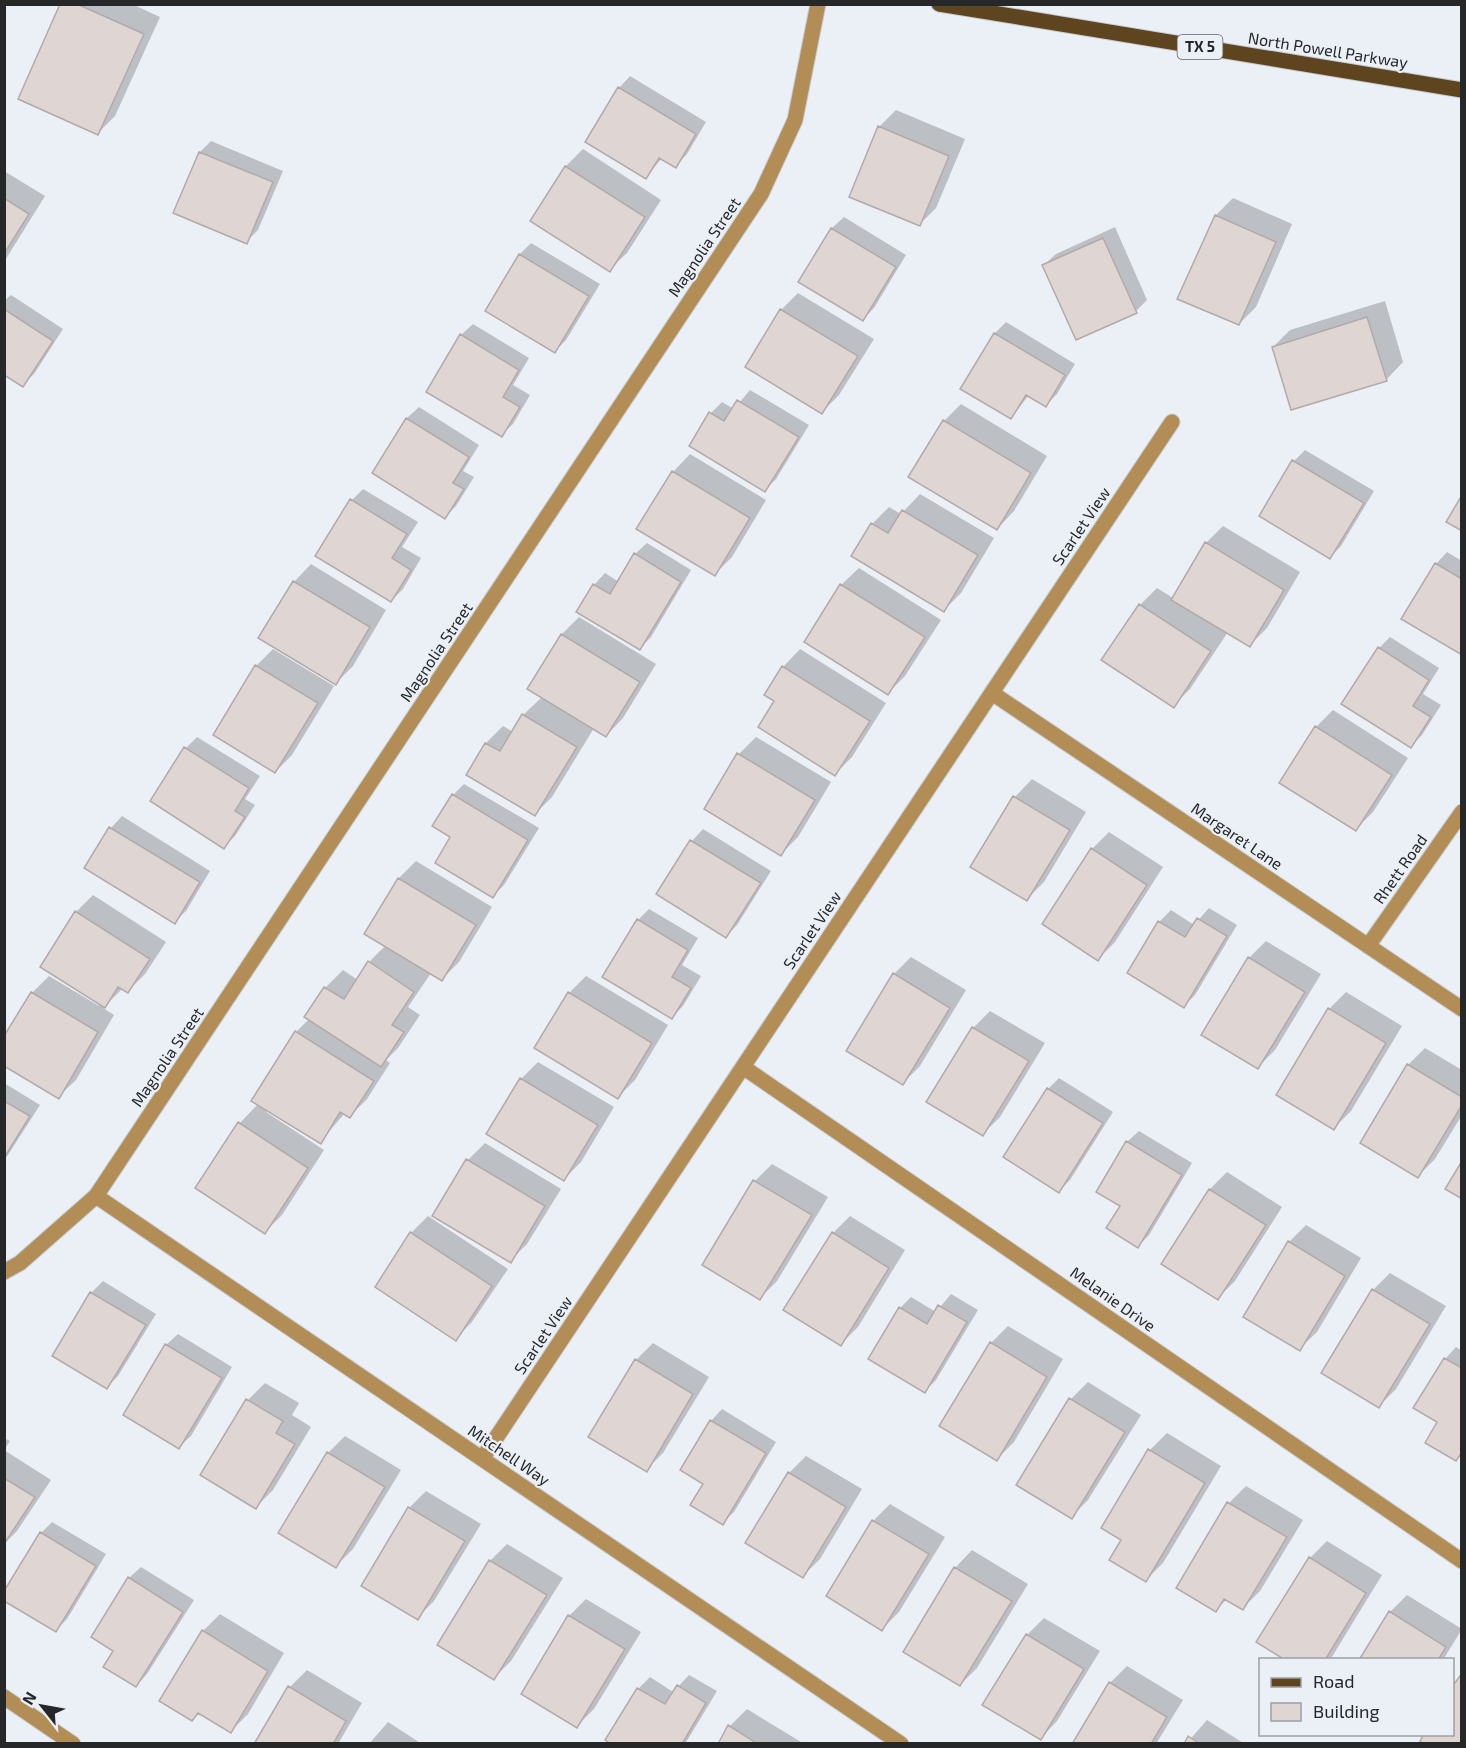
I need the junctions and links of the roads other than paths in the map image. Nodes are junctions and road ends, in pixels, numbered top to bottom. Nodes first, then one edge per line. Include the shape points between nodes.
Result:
1 (818, 4) edge
2 (939, 4) edge
3 (1461, 90) edge
4 (1172, 422) dead end
5 (992, 693) junction
6 (1461, 812) edge
7 (1368, 946) junction
8 (1461, 1010) edge
9 (743, 1067) junction
10 (96, 1196) junction
11 (4, 1272) edge
12 (482, 1459) junction
13 (1461, 1561) edge
14 (4, 1697) edge
15 (73, 1743) edge
16 (901, 1743) edge

1 - 10 street, Magnolia Street via 795,120 761,194
2 - 3 main road, North Powell Parkway / TX 5
4 - 5 street, Scarlet View
5 - 7 street, Margaret Lane
5 - 9 street, Scarlet View
6 - 7 street, Rhett Road
7 - 8 street, Margaret Lane
9 - 12 street, Scarlet View
9 - 13 street, Melanie Drive
10 - 11 street, Magnolia Street via 20,1263
10 - 12 street, Mitchell Way
12 - 16 street, Mitchell Way
14 - 15 street

